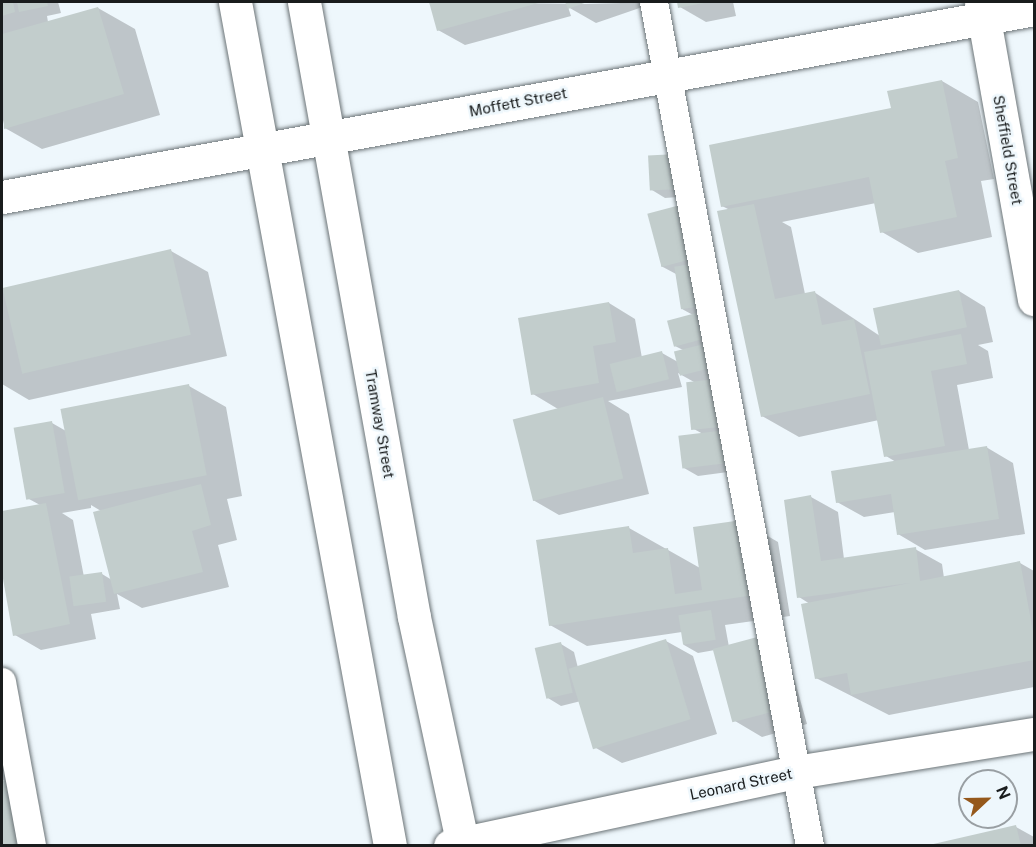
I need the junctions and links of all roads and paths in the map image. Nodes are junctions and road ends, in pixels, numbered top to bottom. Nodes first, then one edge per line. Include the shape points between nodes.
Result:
1 (235, 2) edge
2 (304, 2) edge
3 (654, 2) edge
4 (1035, 9) edge
5 (983, 10) edge
6 (667, 73) junction
7 (329, 138) junction
8 (262, 151) junction
9 (2, 197) edge
10 (1035, 299) edge
11 (2, 682) edge
12 (1035, 734) edge
13 (796, 772) junction
14 (459, 844) edge
15 (32, 846) edge
16 (390, 846) edge
17 (810, 846) edge

1 - 8 street
2 - 7 street, Tramway Street
3 - 6 lane
4 - 5 street, Moffett Street
5 - 6 street, Moffett Street
5 - 10 street, Sheffield Street
6 - 7 street, Moffett Street
6 - 13 lane
7 - 8 street, Moffett Street
7 - 14 street, Tramway Street via 414,617
8 - 9 street, Moffett Street
8 - 16 street
11 - 15 lane
12 - 13 street, Leonard Street
13 - 14 street, Leonard Street
13 - 17 lane

